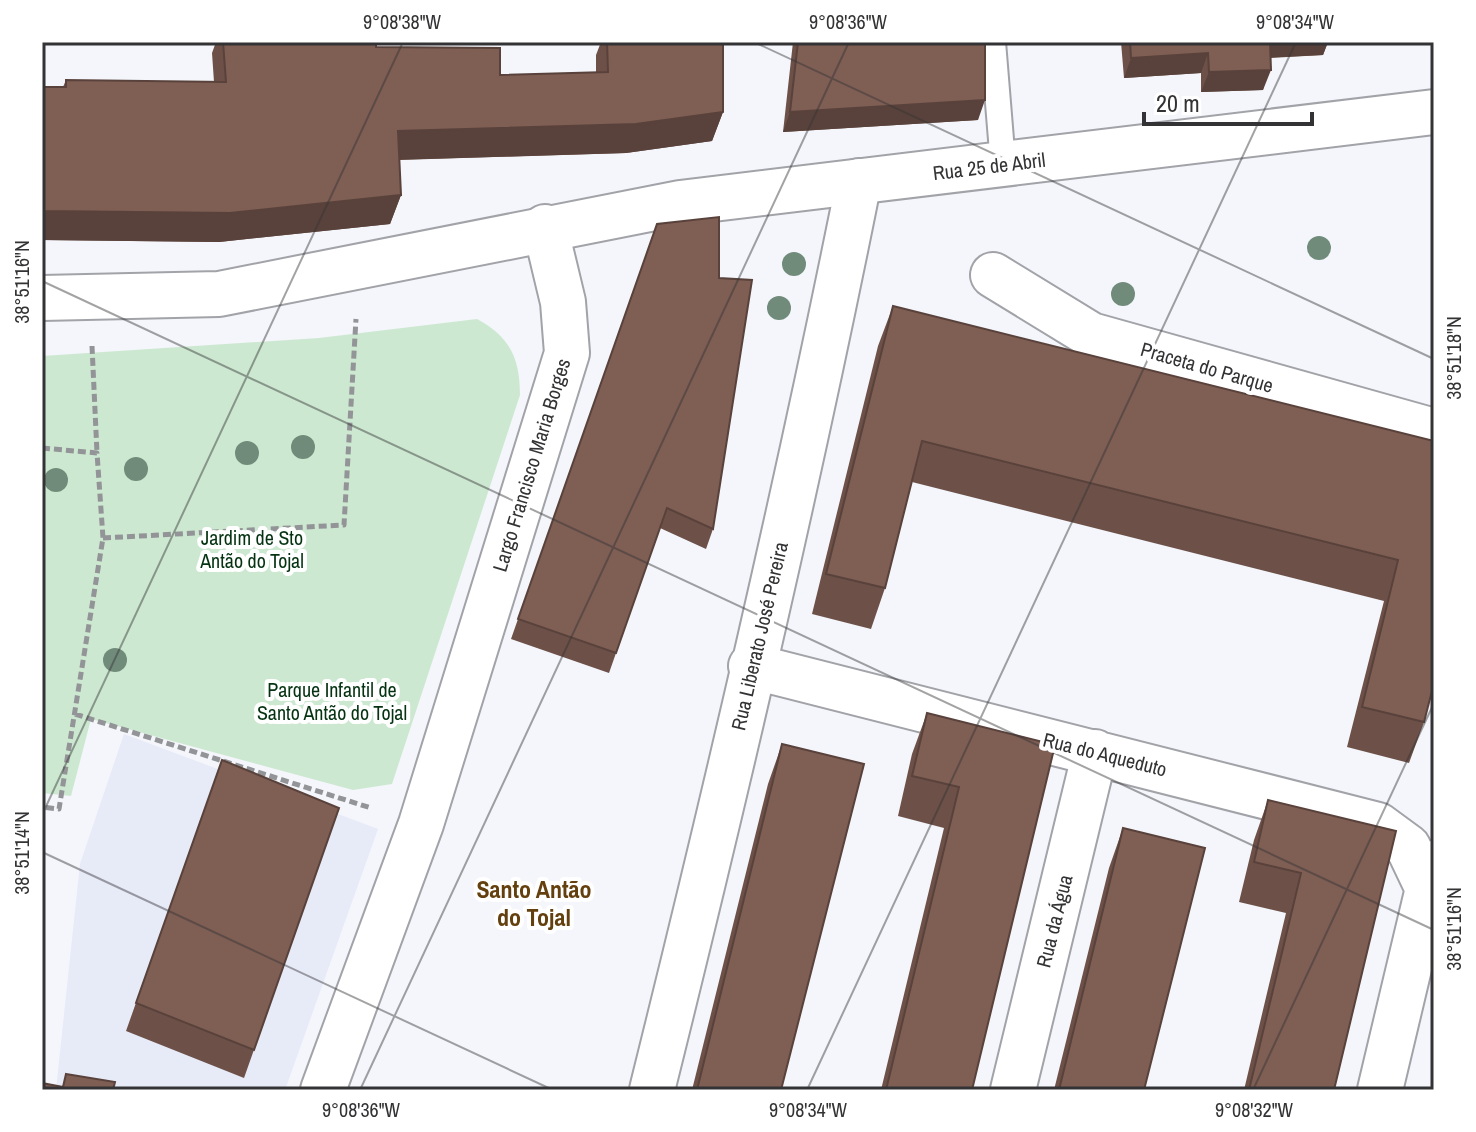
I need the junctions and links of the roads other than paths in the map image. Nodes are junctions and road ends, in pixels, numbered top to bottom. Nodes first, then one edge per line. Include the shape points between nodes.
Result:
1 (993, 42) edge
2 (1434, 112) edge
3 (1003, 164) junction
4 (859, 181) junction
5 (545, 227) junction
6 (993, 275) dead end
7 (42, 298) edge
8 (1434, 431) edge
9 (751, 666) junction
10 (1095, 752) junction
11 (1431, 876) edge
12 (323, 1090) edge
13 (652, 1090) edge
14 (1013, 1090) edge
15 (1380, 1090) edge

1 - 3 lane
2 - 3 street, Rua 25 de Abril
3 - 4 street, Rua 25 de Abril
4 - 5 street, Rua 25 de Abril via 680,203
4 - 9 street, Rua Liberato José Pereira via 824,360
5 - 7 street via 219,294
5 - 12 street, Largo Francisco Maria Borges via 563,302 567,353 421,824
6 - 8 street, Praceta do Parque via 1091,335
9 - 10 street, Rua do Aqueduto
9 - 13 street, Rua Liberato José Pereira
10 - 11 street, Rua do Aqueduto via 1378,825 1408,847
10 - 14 street, Rua da Água
11 - 15 street

